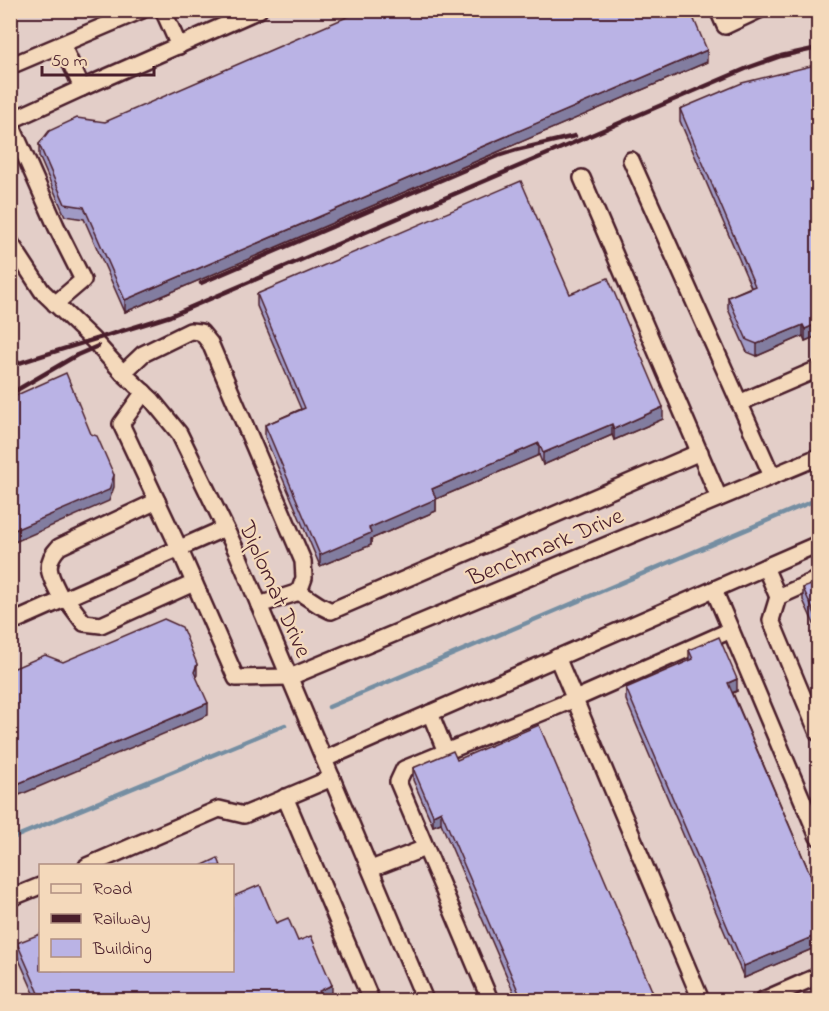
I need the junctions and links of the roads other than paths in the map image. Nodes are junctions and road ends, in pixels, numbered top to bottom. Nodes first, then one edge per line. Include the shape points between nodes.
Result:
1 (142, 10) edge
2 (163, 10) edge
3 (259, 10) edge
4 (718, 10) edge
5 (759, 10) edge
6 (62, 44) junction
7 (179, 46) junction
8 (10, 66) edge
9 (82, 88) junction
10 (10, 122) edge
11 (631, 160) dead end
12 (582, 178) dead end
13 (10, 242) edge
14 (55, 304) junction
15 (819, 369) edge
16 (123, 373) junction
17 (144, 392) junction
18 (739, 403) junction
19 (700, 452) junction
20 (819, 457) edge
21 (772, 476) junction
22 (719, 498) junction
23 (157, 501) junction
24 (225, 528) junction
25 (819, 544) edge
26 (179, 548) junction
27 (765, 567) junction
28 (819, 579) edge
29 (194, 583) junction
30 (714, 590) junction
31 (299, 592) junction
32 (778, 597) junction
33 (64, 600) junction
34 (259, 605) junction
35 (10, 623) edge
36 (731, 630) junction
37 (557, 657) junction
38 (290, 677) junction
39 (575, 699) junction
40 (430, 713) junction
41 (819, 733) edge
42 (446, 752) junction
43 (325, 759) junction
44 (332, 778) junction
45 (285, 798) junction
46 (819, 837) edge
47 (425, 848) junction
48 (92, 864) edge
49 (371, 869) junction
50 (39, 886) edge
51 (13, 897) dead end
52 (819, 976) edge
53 (780, 997) edge
54 (371, 1000) edge
55 (425, 1000) edge
56 (490, 1000) edge
57 (701, 1000) edge
58 (763, 1000) edge

1 - 6 street
2 - 7 street
3 - 7 street
4 - 5 street via 725,26
6 - 8 street
6 - 9 street
7 - 9 street
9 - 10 street
10 - 14 street via 82,280
11 - 18 street
12 - 19 street
13 - 14 street, Diplomat Drive
14 - 16 street, Diplomat Drive
15 - 18 street
16 - 17 street, Diplomat Drive
16 - 31 street via 143,354 190,331 206,337 303,561 304,578
17 - 23 street via 121,424
17 - 24 street, Diplomat Drive via 179,434
18 - 21 street
19 - 22 street
19 - 31 street via 331,611
20 - 21 street, Benchmark Drive
21 - 22 street, Benchmark Drive
22 - 38 street, Benchmark Drive
23 - 26 street
23 - 33 street via 59,547 48,567
24 - 26 street
24 - 34 street, Diplomat Drive
25 - 27 street
26 - 29 street
26 - 33 street
27 - 30 street
27 - 32 street
28 - 32 street
29 - 33 street via 101,625 84,623
29 - 38 street via 236,678
30 - 36 street
30 - 37 street
31 - 34 street
32 - 41 street via 771,620
33 - 35 street
34 - 38 street, Diplomat Drive
36 - 39 street
36 - 46 street
37 - 39 street
37 - 40 street
38 - 43 street, Diplomat Drive
39 - 42 street
39 - 57 street
40 - 42 street
40 - 43 street
42 - 47 street via 404,768 398,782
43 - 44 street, Diplomat Drive
44 - 45 street
44 - 49 street, Diplomat Drive
45 - 48 street via 244,815 219,809
45 - 54 street
47 - 49 street
47 - 56 street
49 - 55 street, Diplomat Drive
50 - 51 street
52 - 53 street
53 - 58 street

